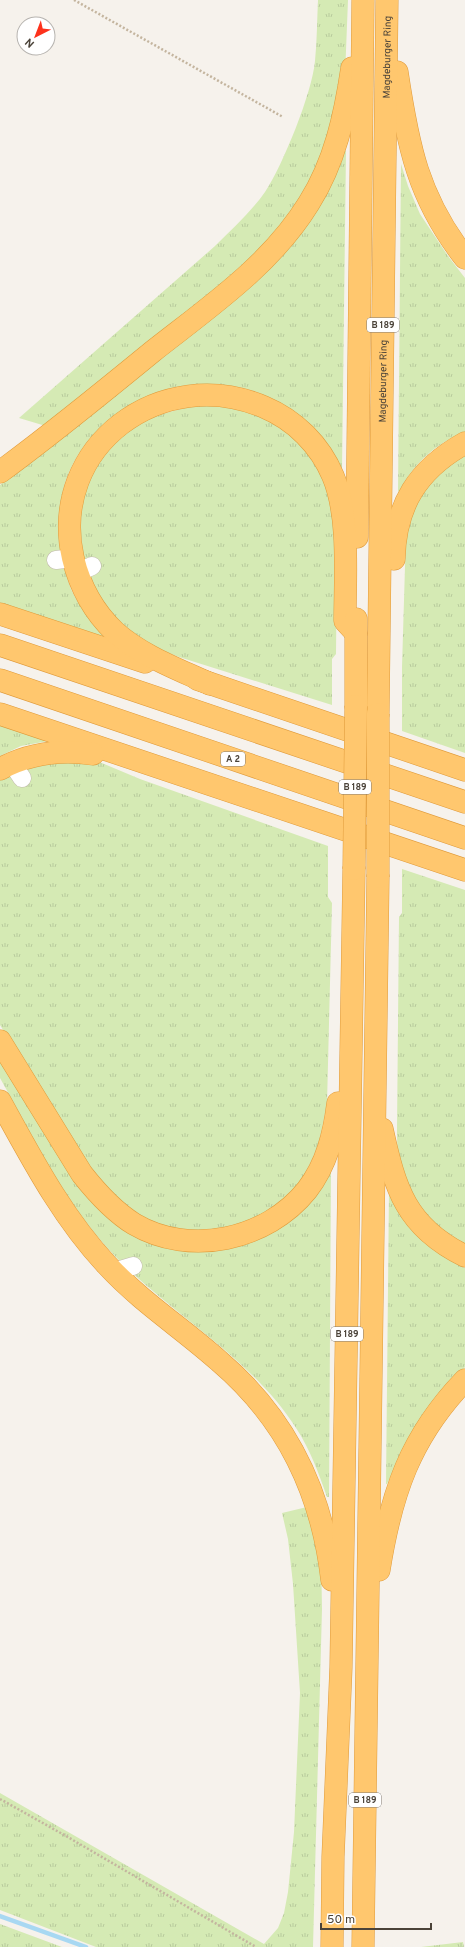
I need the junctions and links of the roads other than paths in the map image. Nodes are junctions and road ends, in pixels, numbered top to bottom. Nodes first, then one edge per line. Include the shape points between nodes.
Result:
1 (363, 0) edge
2 (387, 4) edge
3 (465, 258) edge
4 (465, 444) edge
5 (0, 472) edge
6 (0, 614) edge
7 (356, 633) junction
8 (380, 642) junction
9 (0, 645) edge
10 (0, 680) edge
11 (210, 684) junction
12 (0, 714) edge
13 (8, 766) edge
14 (155, 766) junction
15 (465, 770) edge
16 (465, 802) edge
17 (465, 838) edge
18 (465, 870) edge
19 (350, 1000) junction
20 (0, 1041) edge
21 (374, 1087) junction
22 (0, 1102) edge
23 (465, 1256) edge
24 (465, 1380) edge
25 (367, 1652) junction
26 (341, 1667) junction
27 (332, 1947) edge
28 (363, 1947) edge

1 - 5 highway via 351,76 336,144 318,188 290,230 261,263 228,292
1 - 7 highway, B 189
2 - 3 highway via 404,115 420,179 435,214
2 - 8 highway, Magdeburger Ring / B 189
4 - 8 highway via 439,459 430,468 410,492 403,508 394,539 393,622
6 - 11 highway
7 - 11 highway via 345,621 344,529 339,491 317,449 297,427 273,411 238,398 199,394 166,400 134,414 106,436 83,471 73,497 69,526 74,564 92,604 115,631 156,658
7 - 19 highway, B 189, bridge
8 - 21 highway, Magdeburger Ring / B 189, bridge
9 - 16 highway
10 - 17 highway, A 2
11 - 15 highway
12 - 14 highway
13 - 14 highway via 40,753 66,751
14 - 18 highway
19 - 20 highway via 335,1128 319,1171 307,1190 284,1212 256,1229 224,1239 198,1240 166,1236 134,1224 108,1204 82,1174
19 - 26 highway, B 189
21 - 23 highway via 391,1170 404,1200 430,1233
21 - 25 highway, B 189
22 - 26 highway via 64,1212 91,1248 123,1269 139,1297 235,1375 263,1405 282,1431 309,1483 323,1525 330,1561
24 - 25 highway via 428,1427 410,1455 400,1479 385,1534
25 - 28 highway, B 189
26 - 27 highway, B 189

